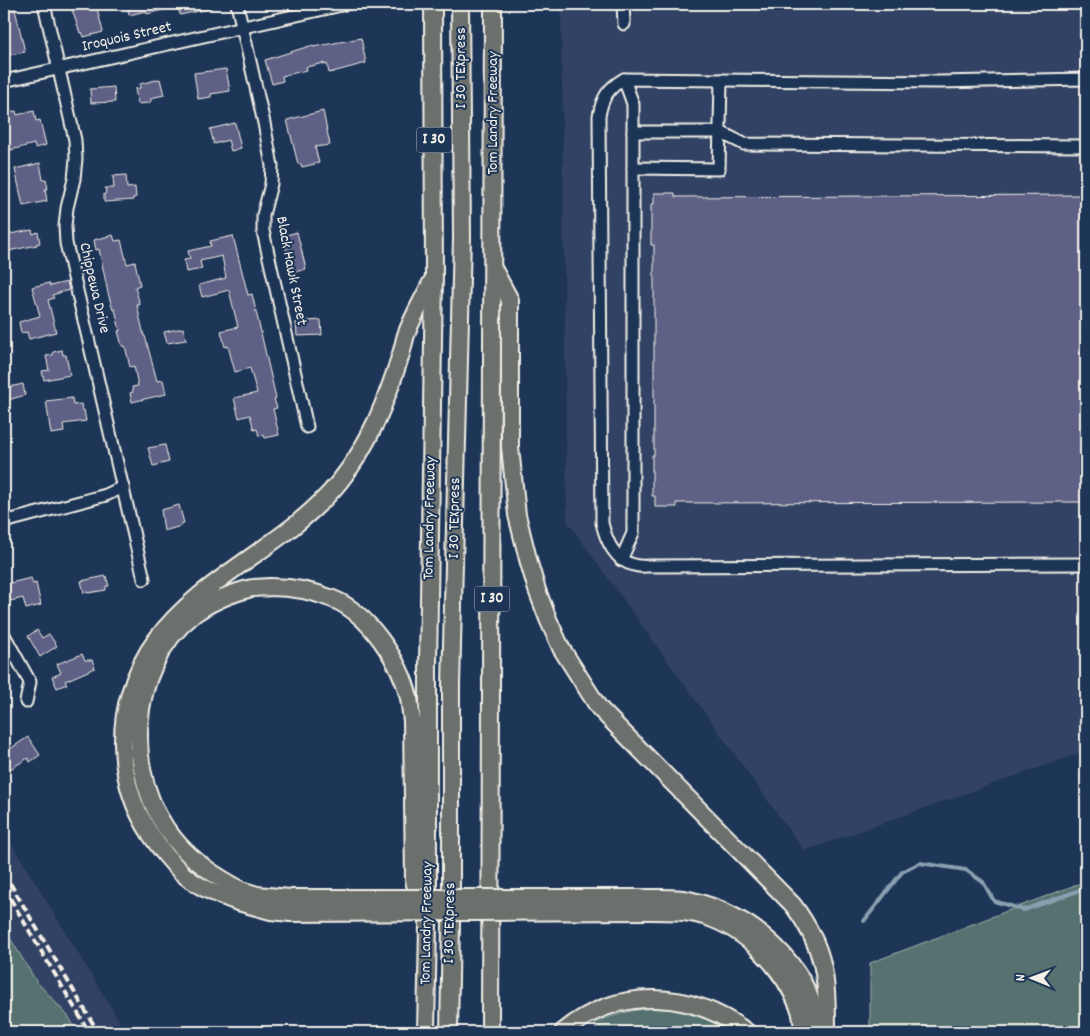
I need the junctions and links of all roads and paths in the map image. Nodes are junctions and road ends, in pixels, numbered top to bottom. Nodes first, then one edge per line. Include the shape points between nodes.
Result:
1 (44, 4) edge
2 (237, 4) edge
3 (346, 4) edge
4 (434, 4) edge
5 (460, 4) edge
6 (493, 4) edge
7 (624, 4) edge
8 (624, 24) dead end
9 (242, 27) junction
10 (59, 69) junction
11 (624, 79) junction
12 (1086, 79) edge
13 (721, 80) junction
14 (4, 81) edge
15 (633, 132) junction
16 (720, 132) junction
17 (1086, 146) edge
18 (633, 168) junction
19 (492, 268) junction
20 (434, 276) junction
21 (307, 427) dead end
22 (124, 486) junction
23 (4, 522) edge
24 (621, 560) junction
25 (1086, 564) edge
26 (144, 579) dead end
27 (4, 635) edge
28 (26, 702) dead end
29 (239, 896) junction
30 (650, 904) junction
31 (428, 925) junction
32 (426, 1032) edge
33 (449, 1032) edge
34 (490, 1032) edge
35 (563, 1032) edge
36 (747, 1032) edge
37 (804, 1032) edge
38 (818, 1032) edge
39 (827, 1032) edge

1 - 10 street, Chippewa Drive
2 - 9 street, Black Hawk Street
3 - 9 street, Iroquois Street
4 - 20 highway, Tom Landry Freeway / I 30
5 - 33 highway, I 30 TEXpress via 462,237 451,686
6 - 19 highway, Tom Landry Freeway / I 30
7 - 8 street
9 - 10 street, Iroquois Street
9 - 21 street, Black Hawk Street via 272,166 271,184 262,215 263,231
10 - 14 street, Iroquois Street
10 - 22 street, Chippewa Drive via 76,159 66,217 66,244
11 - 13 street
11 - 15 street via 632,104
11 - 24 street via 605,94 599,116 602,523 605,537
12 - 13 street via 939,82
13 - 16 street
15 - 16 street
15 - 18 street
16 - 17 street via 744,144
16 - 18 street via 719,169
18 - 24 street via 633,533
19 - 34 highway, Tom Landry Freeway / I 30
19 - 39 highway via 510,300 510,446 517,515 548,619 561,648 599,708 793,905 805,922 823,965 827,989
20 - 29 highway via 406,334 379,416 362,451 340,482 294,528 223,578 165,628 143,660 130,694 125,717 123,759 134,804 159,846 183,874 215,894
20 - 31 highway, Tom Landry Freeway / I 30
22 - 23 street via 106,495
22 - 26 street, Chippewa Drive
24 - 25 street via 635,566
27 - 28 street via 30,682
29 - 30 highway, bridge
29 - 31 highway via 193,860 156,814 146,791 139,758 139,720 154,666 179,628 194,614 249,588 300,589 334,599 378,634 403,680 412,721 414,881
30 - 37 highway via 704,916 748,941 770,961 790,988 800,1011
30 - 38 highway via 681,899 706,905 726,913 765,937 795,969 807,991
31 - 32 highway, Tom Landry Freeway / I 30
35 - 36 highway via 592,1012 614,1004 660,999 684,1001 709,1010

